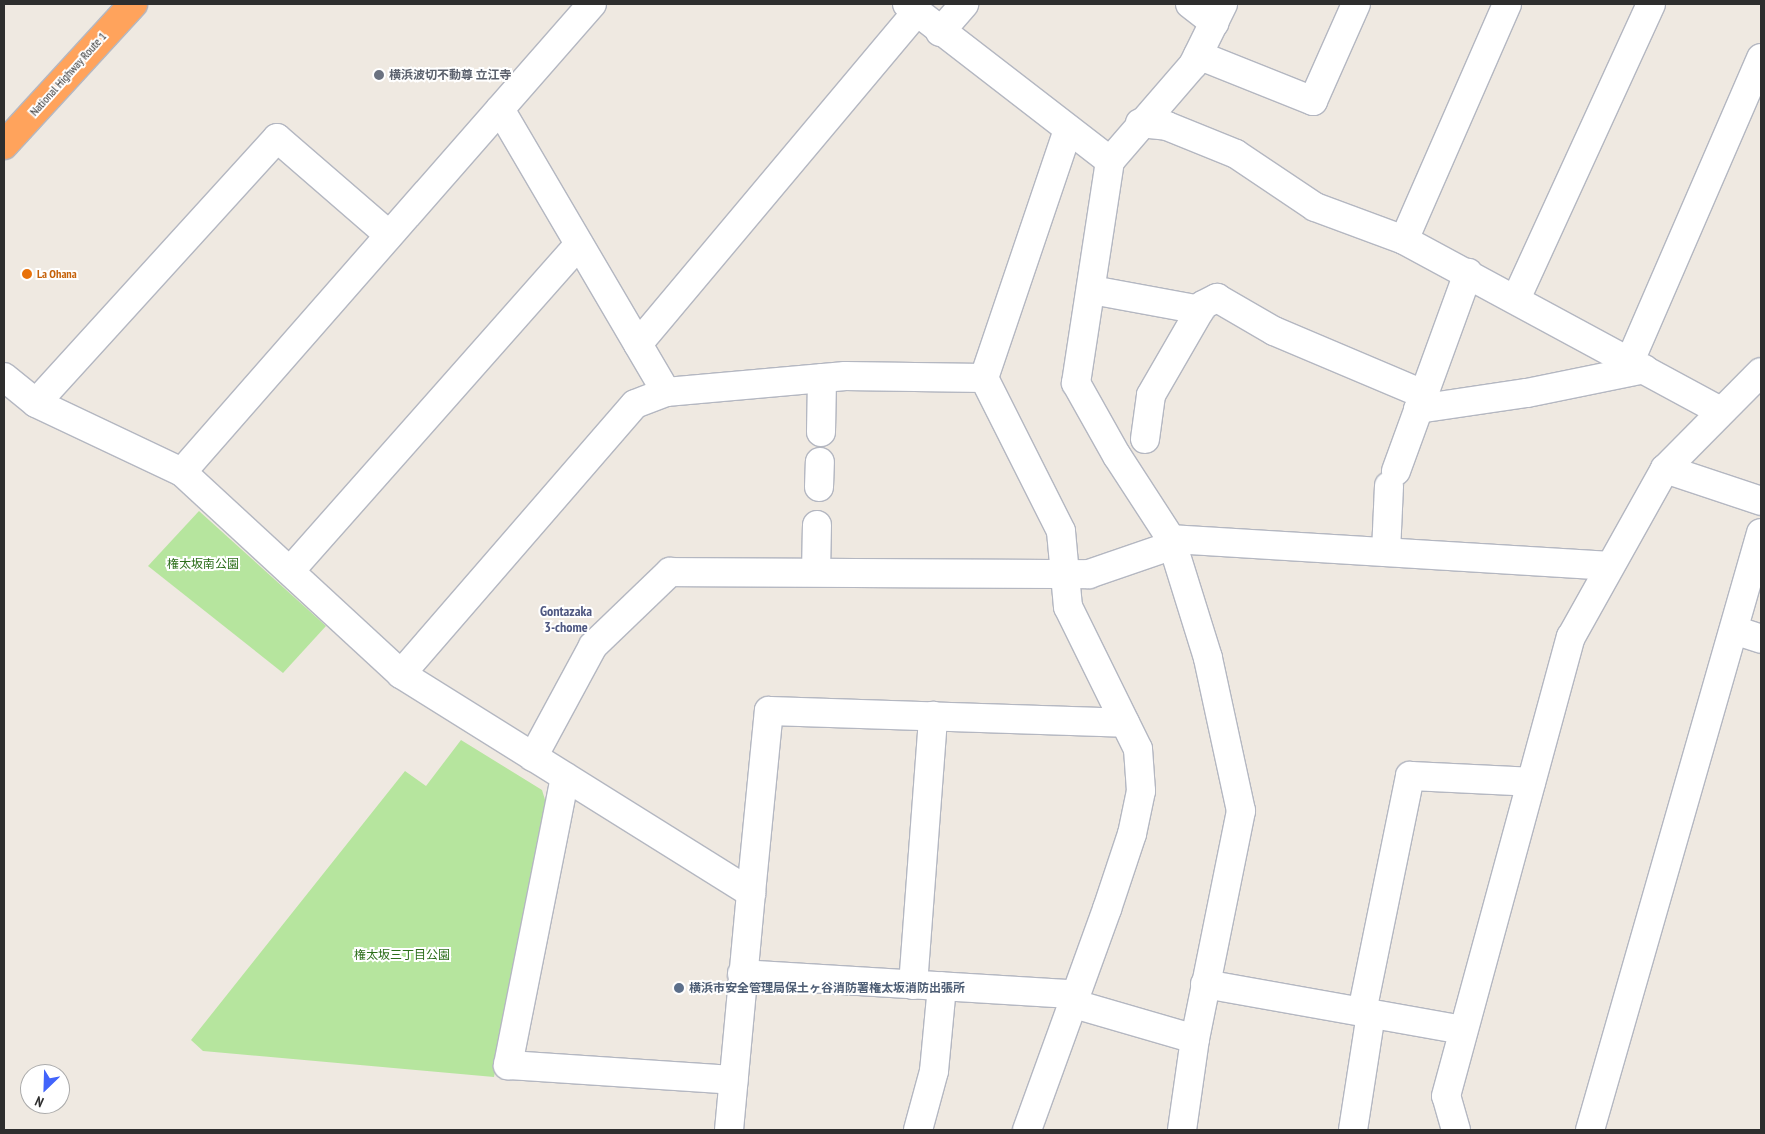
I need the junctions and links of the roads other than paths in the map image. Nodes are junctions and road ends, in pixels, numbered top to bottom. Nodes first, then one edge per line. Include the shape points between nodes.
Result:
1 (133, 4) edge
2 (592, 4) edge
3 (964, 4) edge
4 (1190, 4) edge
5 (1356, 4) edge
6 (1507, 4) edge
7 (1650, 4) edge
8 (912, 8) edge
9 (1218, 14) edge
10 (940, 32) junction
11 (1198, 55) junction
12 (1761, 58) edge
13 (500, 109) junction
14 (1140, 123) junction
15 (1068, 130) junction
16 (4, 145) edge
17 (1110, 161) junction
18 (389, 235) junction
19 (1404, 240) junction
20 (579, 244) junction
21 (1468, 273) junction
22 (1103, 292) dead end
23 (1516, 299) junction
24 (1200, 310) junction
25 (638, 344) junction
26 (1637, 365) junction
27 (1761, 372) edge
28 (4, 377) edge
29 (822, 378) junction
30 (984, 378) junction
31 (666, 392) junction
32 (1420, 401) junction
33 (36, 403) junction
34 (1720, 411) junction
35 (821, 432) dead end
36 (1145, 439) dead end
37 (1665, 469) junction
38 (182, 472) junction
39 (818, 498) dead end
40 (1761, 501) edge
41 (1761, 533) edge
42 (1172, 542) junction
43 (1386, 552) junction
44 (1609, 566) junction
45 (290, 572) junction
46 (816, 572) junction
47 (1064, 572) junction
48 (1734, 630) junction
49 (1761, 639) edge
50 (401, 674) junction
51 (933, 716) junction
52 (1125, 723) junction
53 (534, 757) junction
54 (565, 777) junction
55 (1531, 782) junction
56 (751, 892) junction
57 (742, 974) junction
58 (1205, 984) junction
59 (913, 985) junction
60 (942, 986) junction
61 (1072, 999) junction
62 (1367, 1013) junction
63 (1463, 1030) junction
64 (1195, 1039) junction
65 (734, 1080) junction
66 (1460, 1129) edge
67 (729, 1130) edge
68 (918, 1130) edge
69 (1027, 1130) edge
70 (1182, 1130) edge
71 (1353, 1130) edge
72 (1590, 1130) edge

1 - 16 highway, National Highway Route 1
2 - 13 street
3 - 10 street
4 - 9 street
5 - 11 street via 1313,101
6 - 19 street
7 - 23 street
8 - 10 street
8 - 25 street
9 - 11 street
10 - 15 street
11 - 14 street via 1193,65
12 - 26 street
13 - 18 street
13 - 20 street
14 - 17 street
14 - 19 street via 1167,126 1236,154 1315,207
15 - 17 street
15 - 30 street
17 - 42 street via 1076,383 1143,480
18 - 33 street via 277,138
18 - 38 street
19 - 21 street
20 - 25 street
20 - 45 street
21 - 23 street
21 - 32 street
22 - 24 street
23 - 26 street
24 - 32 street via 1217,298 1274,331
24 - 36 street via 1150,395
25 - 31 street
26 - 32 street via 1527,393
26 - 34 street
27 - 34 street
28 - 33 street
29 - 30 street
29 - 31 street
29 - 35 street
30 - 47 street via 1061,531
31 - 50 street via 635,404
32 - 43 street via 1392,479
33 - 38 street
34 - 37 street
37 - 40 street
37 - 44 street
38 - 45 street
39 - 46 street
41 - 48 street
42 - 43 street
42 - 47 street via 1089,574
42 - 58 street via 1208,658 1242,811
43 - 44 street
44 - 55 street via 1571,637
45 - 50 street
46 - 47 street
46 - 53 street via 670,572 593,646
47 - 52 street via 1068,607
48 - 49 street
48 - 72 street
50 - 53 street
51 - 52 street
51 - 56 street via 768,711
51 - 59 street
52 - 61 street via 1138,749 1141,791 1132,834
53 - 54 street
54 - 56 street
54 - 65 street via 508,1065
55 - 62 street via 1410,776
55 - 63 street
56 - 57 street
57 - 59 street
57 - 65 street
58 - 62 street
58 - 64 street
59 - 60 street
60 - 61 street
60 - 68 street via 934,1071
61 - 64 street
61 - 69 street
62 - 63 street
62 - 71 street
63 - 66 street via 1446,1096
64 - 70 street
65 - 67 street

